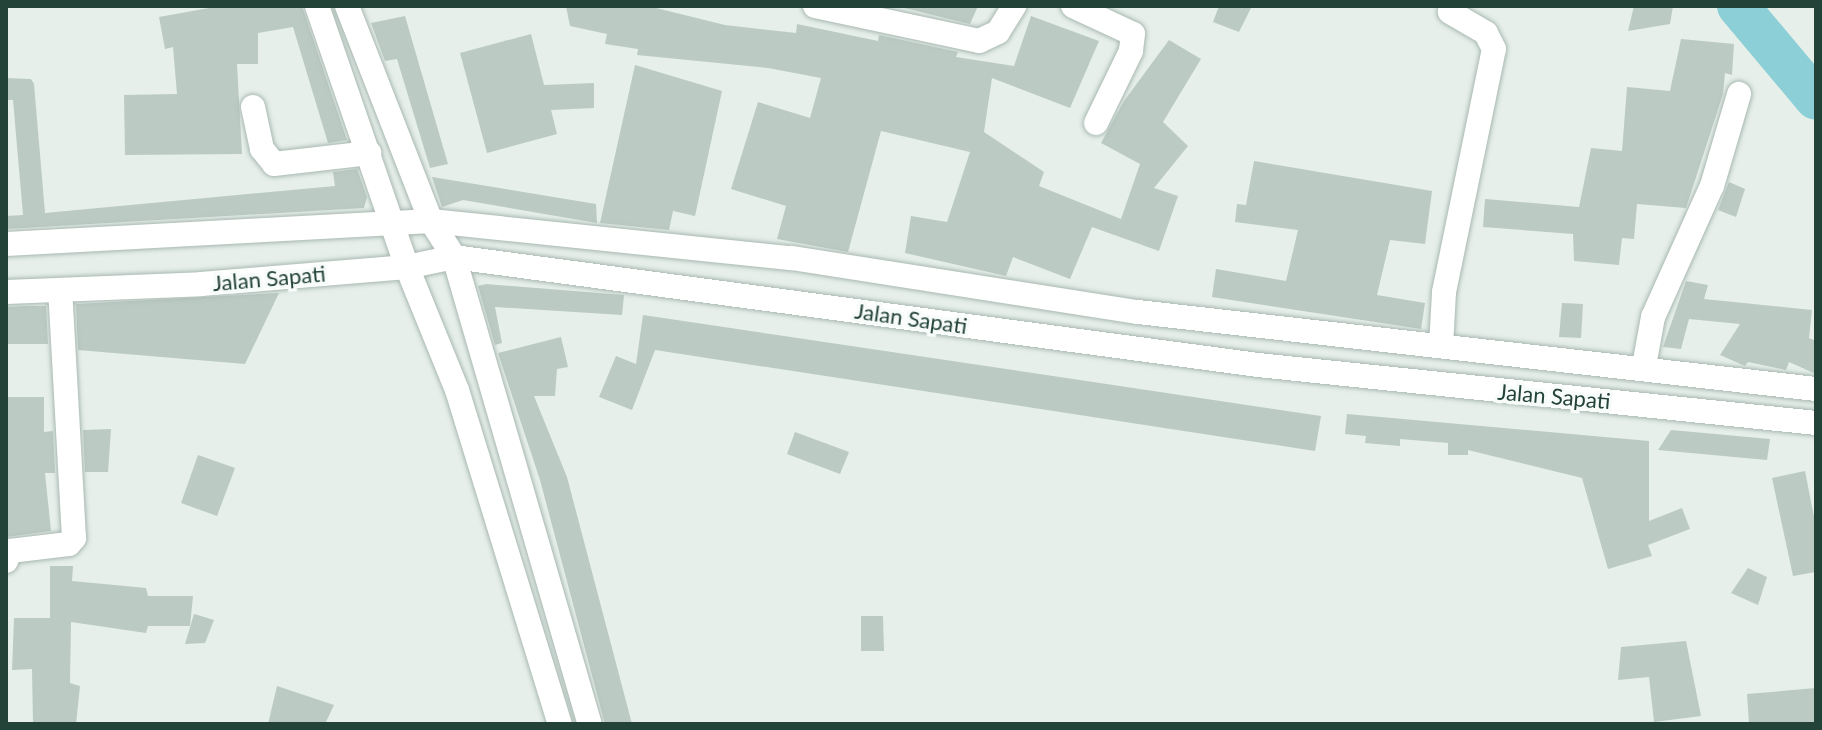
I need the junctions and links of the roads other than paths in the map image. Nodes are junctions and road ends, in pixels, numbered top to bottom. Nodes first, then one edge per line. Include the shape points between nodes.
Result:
1 (317, 6) edge
2 (347, 6) edge
3 (815, 6) edge
4 (1014, 6) edge
5 (1073, 6) edge
6 (878, 12) edge
7 (1450, 12) dead end
8 (1739, 94) dead end
9 (253, 107) dead end
10 (1096, 123) dead end
11 (369, 153) junction
12 (431, 221) junction
13 (393, 223) junction
14 (6, 244) edge
15 (454, 257) junction
16 (407, 267) junction
17 (60, 290) junction
18 (6, 292) edge
19 (1263, 326) junction
20 (1441, 346) junction
21 (1258, 365) junction
22 (1644, 366) junction
23 (1816, 389) edge
24 (1816, 423) edge
25 (6, 561) edge
26 (560, 724) edge
27 (590, 724) edge

1 - 11 street
2 - 12 street
3 - 6 street
4 - 6 street via 998,32 979,41
5 - 10 street via 1133,34 1131,51
7 - 20 street via 1486,33 1494,49 1444,292
8 - 22 street via 1712,186 1653,317
9 - 11 street via 262,149 274,164
11 - 13 street
12 - 13 street, Jalan Sapati
12 - 15 street
12 - 19 street, Jalan Sapati via 792,258 1138,312
13 - 14 street, Jalan Sapati
13 - 16 street
15 - 16 street, Jalan Sapati
15 - 21 street, Jalan Sapati
15 - 27 street
16 - 17 street, Jalan Sapati
16 - 26 street via 457,390
17 - 18 street, Jalan Sapati
17 - 25 street via 74,538 69,544 10,551
19 - 20 street, Jalan Sapati
19 - 21 street
20 - 22 street, Jalan Sapati
21 - 24 street, Jalan Sapati
22 - 23 street, Jalan Sapati

